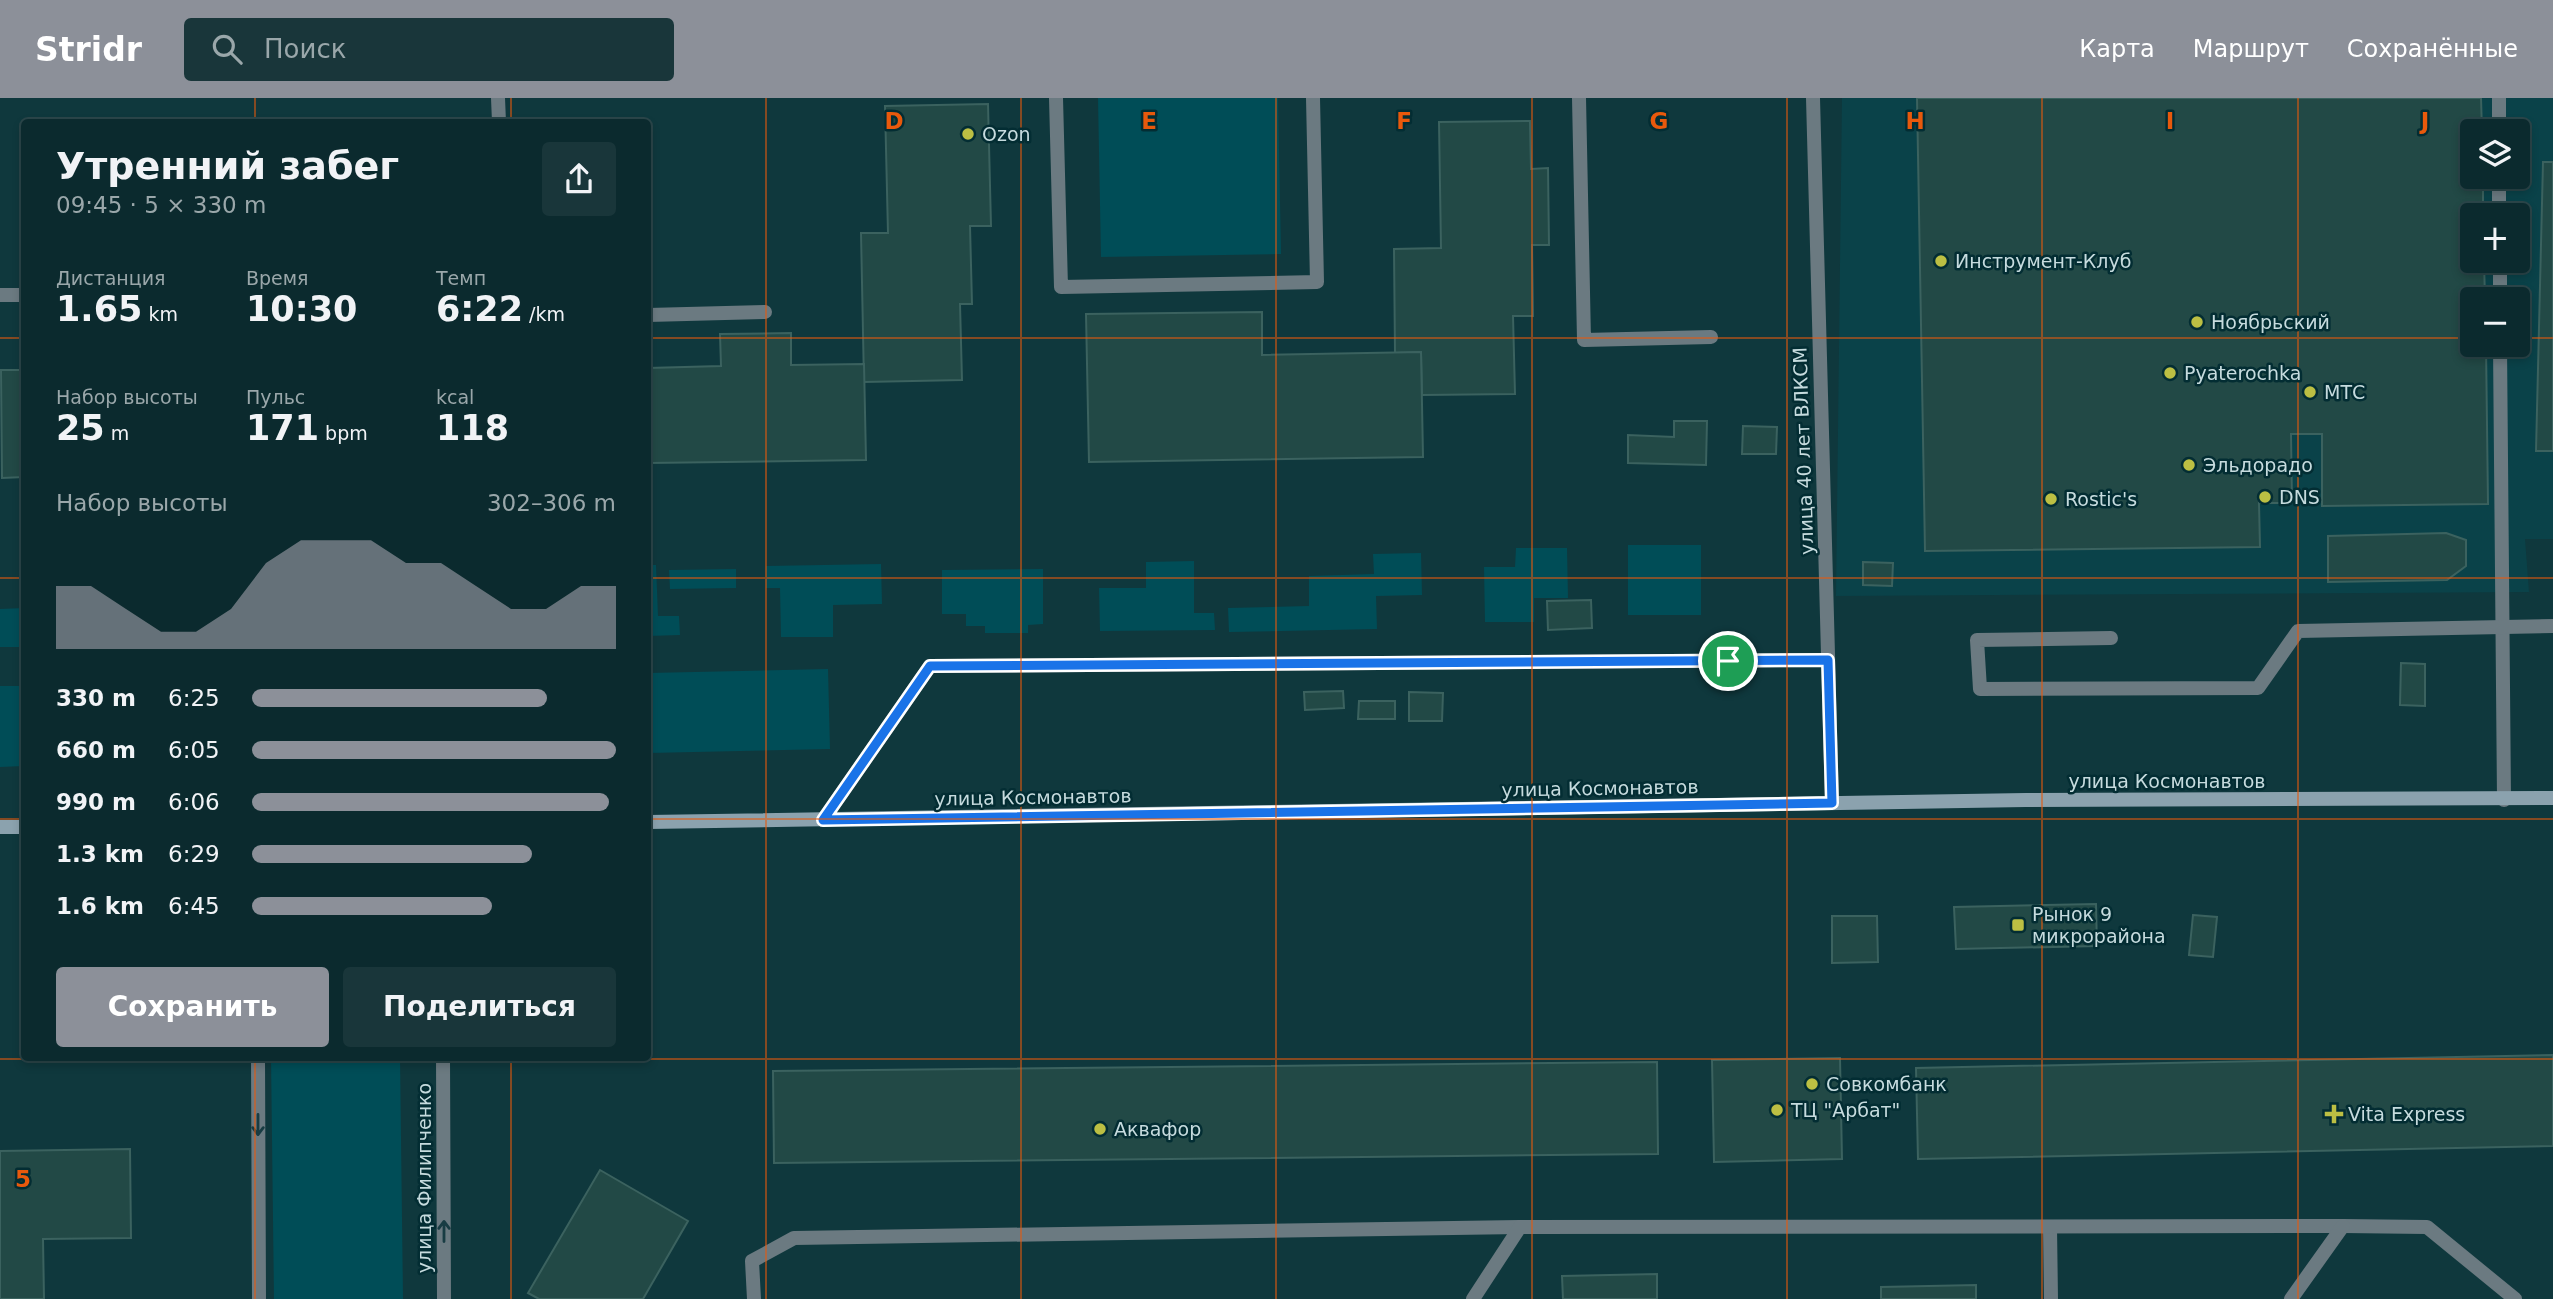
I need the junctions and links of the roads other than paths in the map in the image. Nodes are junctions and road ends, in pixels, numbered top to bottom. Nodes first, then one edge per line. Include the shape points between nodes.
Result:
1 (498, 98) edge
2 (1056, 98) edge
3 (1313, 98) edge
4 (1579, 98) edge
5 (1813, 98) edge
6 (2499, 98) edge
7 (499, 119) edge
8 (2499, 119) edge
9 (0, 295) edge
10 (21, 295) edge
11 (765, 313) dead end
12 (651, 315) edge
13 (1711, 337) dead end
14 (2500, 357) edge
15 (2500, 626) junction
16 (2553, 626) edge
17 (2111, 638) dead end
18 (1828, 660) junction
19 (2553, 798) edge
20 (2504, 800) junction
21 (1832, 803) junction
22 (823, 820) junction
23 (651, 822) edge
24 (0, 827) edge
25 (21, 827) edge
26 (258, 1061) edge
27 (443, 1061) edge
28 (2343, 1226) junction
29 (1520, 1227) junction
30 (2050, 1227) junction
31 (259, 1299) edge
32 (444, 1299) edge
33 (754, 1299) edge
34 (1472, 1299) edge
35 (2051, 1299) edge
36 (2291, 1299) edge
37 (2515, 1299) edge

1 - 7 street
2 - 3 street via 1061,287 1317,282
4 - 13 street via 1584,340
5 - 18 street, улица 40 лет ВЛКСМ
6 - 8 street
9 - 10 street
11 - 12 street
14 - 15 street
15 - 16 street
15 - 17 street via 2298,631 2258,688 1980,689 1977,640
15 - 20 street
18 - 21 street, улица 40 лет ВЛКСМ
18 - 22 street via 930,666
19 - 20 main road, улица Космонавтов
20 - 21 main road, улица Космонавтов
21 - 22 main road, улица Космонавтов
22 - 23 main road, улица Космонавтов
24 - 25 main road
26 -> 31 street
32 -> 27 street, улица Филипченко
28 - 30 street
28 - 36 street
28 - 37 street via 2427,1227
29 - 30 street
29 - 33 street via 794,1238 752,1261
29 - 34 street
30 - 35 street

